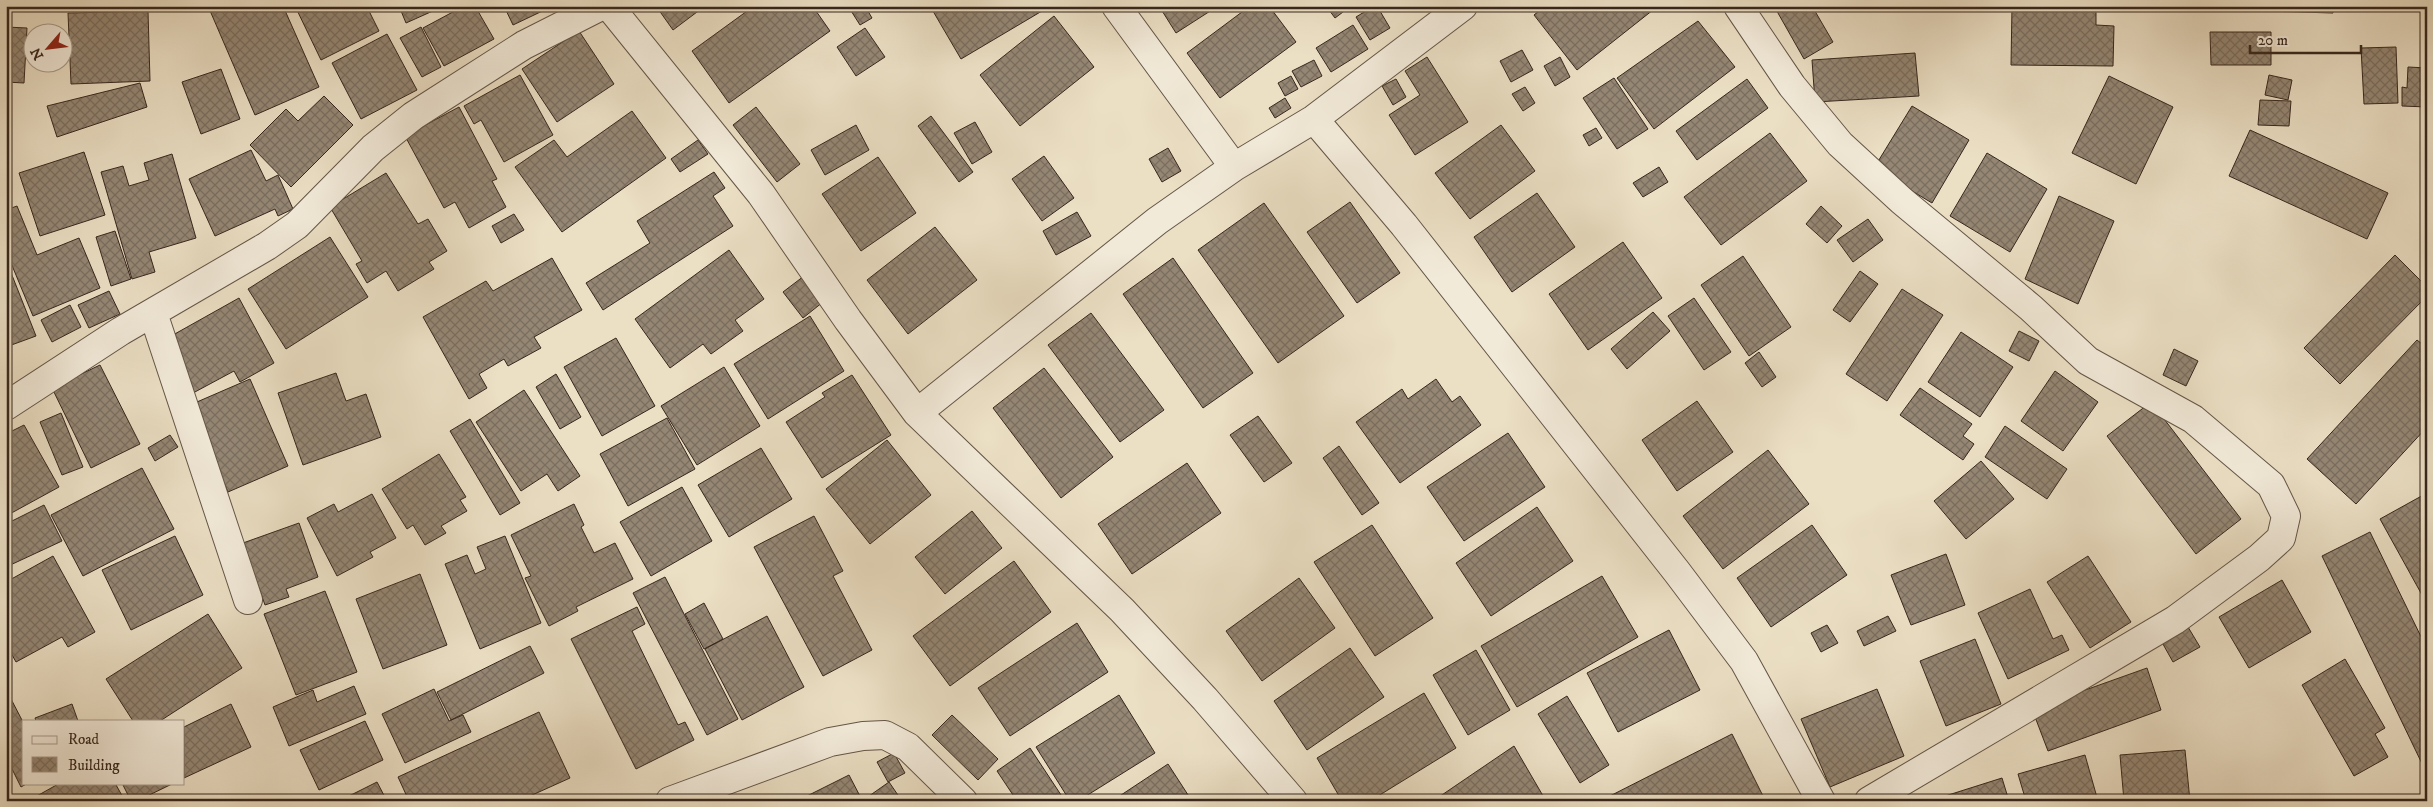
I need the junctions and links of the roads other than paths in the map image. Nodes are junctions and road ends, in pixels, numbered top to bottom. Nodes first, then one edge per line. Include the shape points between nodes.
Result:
1 (601, 6) edge
2 (609, 6) edge
3 (1116, 6) edge
4 (1463, 6) edge
5 (1738, 6) edge
6 (1314, 119) junction
7 (1234, 167) junction
8 (153, 313) junction
9 (6, 406) edge
10 (917, 413) junction
11 (248, 600) dead end
12 (670, 801) edge
13 (963, 801) edge
14 (1293, 801) edge
15 (1822, 801) edge
16 (1869, 801) edge

1 - 8 street via 524,45 413,116 373,148 297,225
2 - 10 street via 761,194
3 - 7 street
4 - 6 street
5 - 16 street via 1792,86 1840,144 2088,361 2193,419 2270,485 2286,516 2281,538 2175,620
6 - 7 street
6 - 15 street via 1410,233 1744,661
7 - 10 street via 1157,221
8 - 9 street
8 - 11 street
10 - 14 street via 1122,610
12 - 13 street via 830,742 885,735 908,747

